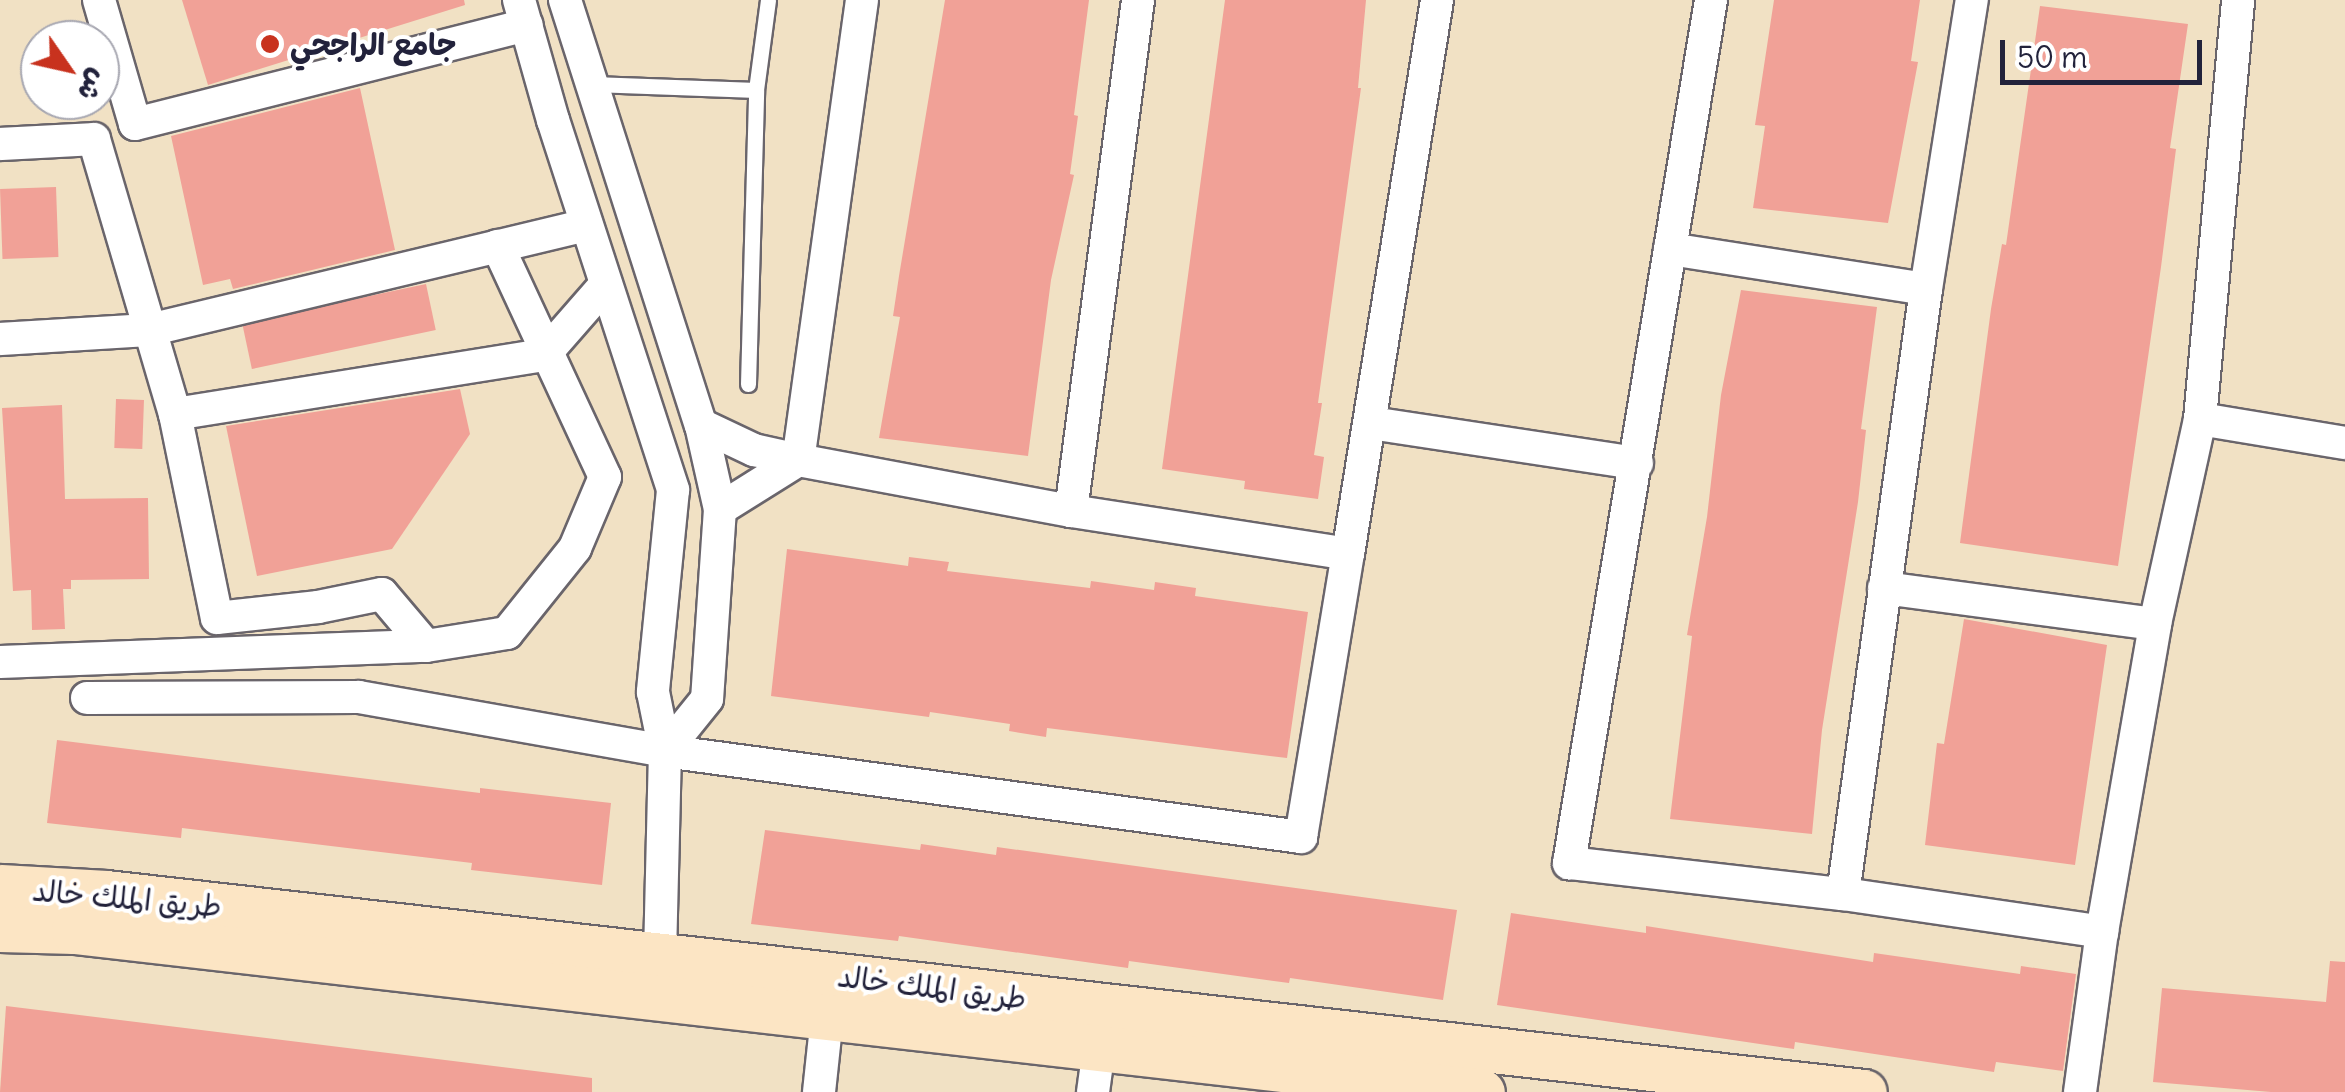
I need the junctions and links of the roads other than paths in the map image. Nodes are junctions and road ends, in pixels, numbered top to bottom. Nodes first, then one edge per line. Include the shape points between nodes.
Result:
1 (99, 0) edge
2 (565, 0) edge
3 (768, 0) edge
4 (862, 0) edge
5 (1138, 0) edge
6 (1436, 0) edge
7 (1711, 0) edge
8 (1972, 0) edge
9 (2238, 0) edge
10 (523, 12) edge
11 (593, 84) junction
12 (756, 90) junction
13 (0, 144) edge
14 (587, 225) junction
15 (498, 246) junction
16 (1670, 249) junction
17 (606, 284) junction
18 (1926, 289) junction
19 (149, 330) junction
20 (0, 340) edge
21 (544, 354) junction
22 (748, 384) dead end
23 (175, 414) junction
24 (2200, 419) junction
25 (1371, 422) junction
26 (702, 425) junction
27 (2345, 443) edge
28 (798, 460) junction
29 (1637, 463) junction
30 (720, 508) junction
31 (1071, 511) junction
32 (1348, 554) junction
33 (1884, 588) junction
34 (2156, 624) junction
35 (426, 646) junction
36 (0, 662) edge
37 (87, 698) dead end
38 (665, 750) junction
39 (0, 887) edge
40 (1843, 894) junction
41 (0, 929) edge
42 (2102, 932) junction
43 (660, 956) junction
44 (827, 1017) junction
45 (1096, 1070) edge
46 (819, 1092) edge
47 (1482, 1092) edge
48 (1864, 1092) edge
49 (2080, 1092) edge

1 - 10 street via 135,124
2 - 11 street
3 - 12 lane
4 - 28 street
5 - 31 street
6 - 25 street
7 - 16 street
8 - 18 street
9 - 24 street
10 - 14 street
11 - 12 lane
11 - 26 street
12 - 22 lane
13 - 19 street via 94,138
14 - 15 street
14 - 17 street
15 - 19 street
15 - 21 street
16 - 18 street
16 - 29 street
17 - 21 street
17 - 38 street via 673,490 653,692
18 - 33 street
19 - 20 street
19 - 23 street
21 - 23 street
21 - 35 street via 605,477 575,548 507,632
23 - 35 street via 217,618 382,594
24 - 27 street
24 - 34 street
25 - 29 street
25 - 32 street
26 - 28 street via 754,450
26 - 30 street
28 - 30 street
28 - 31 street
29 - 40 street via 1569,864
30 - 38 street via 706,699
31 - 32 street
32 - 38 street via 1301,837
33 - 34 street
33 - 40 street
34 - 42 street
35 - 36 street
37 - 38 street via 359,698
38 - 43 street
39 - 43 main road, طريق الملك خالد via 106,893
40 - 42 street
41 - 44 main road, طريق الملك خالد via 74,931
42 - 49 street
43 - 48 main road, طريق الملك خالد
44 - 45 main road, طريق الملك خالد
44 - 46 street
45 - 47 main road, طريق الملك خالد

